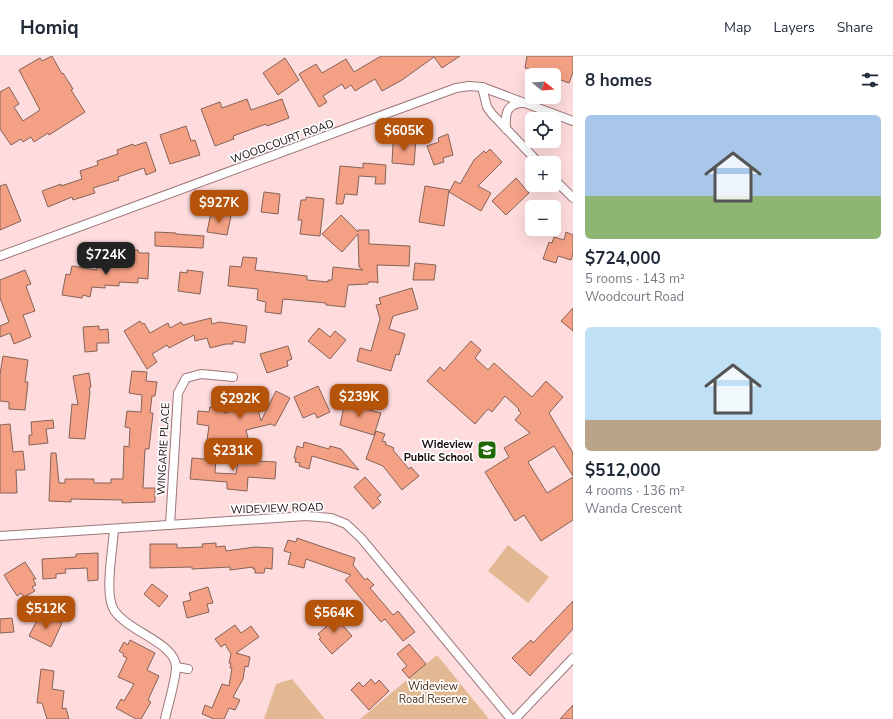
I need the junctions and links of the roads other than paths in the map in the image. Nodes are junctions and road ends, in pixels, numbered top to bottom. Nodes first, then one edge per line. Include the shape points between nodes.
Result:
1 (482, 88) junction
2 (525, 102) edge
3 (525, 103) edge
4 (530, 104) edge
5 (573, 121) edge
6 (506, 129) junction
7 (532, 156) edge
8 (561, 186) edge
9 (573, 198) edge
10 (0, 256) edge
11 (233, 377) dead end
12 (170, 525) junction
13 (114, 529) junction
14 (0, 536) edge
15 (573, 658) edge
16 (176, 667) junction
17 (188, 669) dead end
18 (165, 719) edge
19 (511, 719) edge
20 (515, 719) edge

1 - 2 street, WOODCOURT ROAD
1 - 6 street via 487,107
1 - 10 street, WOODCOURT ROAD via 456,88
3 - 6 street via 516,103 509,108 505,117
4 - 5 street, WOODCOURT ROAD
6 - 7 street
8 - 9 street
11 - 12 street, WINGARIE PLACE via 201,374 186,378 178,393
12 - 13 street, WIDEVIEW ROAD
12 - 19 street, WIDEVIEW ROAD via 306,516 331,518 346,524 361,538
13 - 14 street, WIDEVIEW ROAD
13 - 16 street via 109,591 113,609 127,624 165,647
15 - 20 street
16 - 17 street
16 - 18 street

